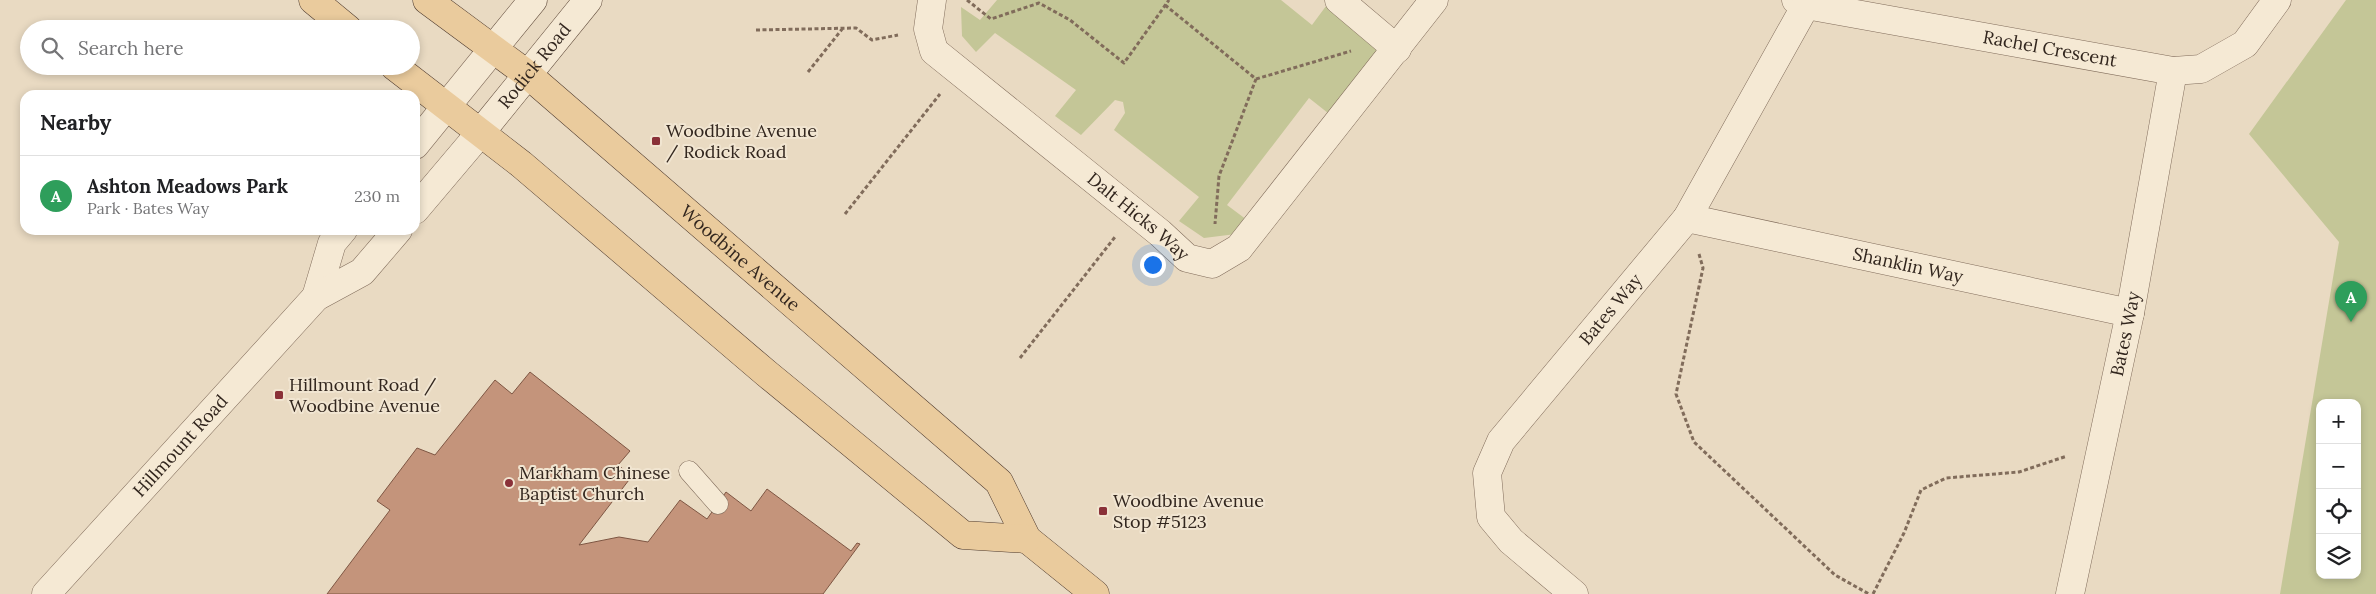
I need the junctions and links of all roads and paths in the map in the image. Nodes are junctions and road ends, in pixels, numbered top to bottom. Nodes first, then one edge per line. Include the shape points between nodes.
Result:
1 (313, 0) edge
2 (427, 0) edge
3 (534, 0) edge
4 (588, 0) edge
5 (932, 0) edge
6 (967, 0) edge
7 (1169, 0) edge
8 (1339, 0) edge
9 (1434, 0) edge
10 (2277, 0) edge
11 (1801, 2) edge
12 (1165, 5) junction
13 (337, 20) edge
14 (843, 28) junction
15 (928, 29) junction
16 (756, 30) dead end
17 (1392, 45) junction
18 (493, 49) junction
19 (2173, 71) junction
20 (808, 72) dead end
21 (957, 72) junction
22 (527, 74) junction
23 (406, 75) edge
24 (1256, 79) junction
25 (447, 107) junction
26 (482, 132) junction
27 (420, 139) edge
28 (420, 204) edge
29 (1134, 213) junction
30 (846, 214) dead end
31 (1687, 218) junction
32 (339, 235) edge
33 (394, 235) edge
34 (1212, 264) junction
35 (316, 298) junction
36 (2130, 313) junction
37 (1020, 358) dead end
38 (2102, 443) junction
39 (689, 471) dead end
40 (718, 504) dead end
41 (1027, 539) junction
42 (46, 594) edge
43 (1095, 594) edge
44 (1574, 594) edge
45 (1871, 594) edge
46 (2070, 594) edge

1 - 13 main road
2 - 18 main road, Woodbine Avenue
3 - 18 street
4 - 22 street, Rodick Road
5 - 15 street, Dalt Hicks Way
6 - 12 path via 991,19 1039,3 1070,20 1124,63
7 - 12 path
8 - 17 street
9 - 17 street, Dalt Hicks Way
10 - 19 street, Rachel Crescent via 2245,44 2201,70
11 - 19 street, Rachel Crescent
11 - 31 street, Bates Way
12 - 24 path
14 - 15 path via 856,28 872,40
14 - 16 path
14 - 20 path
15 - 21 street, Dalt Hicks Way via 934,51
17 - 24 path
17 - 34 street, Dalt Hicks Way via 1239,248
18 - 22 main road, Woodbine Avenue
18 - 25 street
19 - 36 street, Bates Way
21 - 29 street, Dalt Hicks Way
21 - 30 path
22 - 26 street, Rodick Road
22 - 41 main road, Woodbine Avenue via 999,482
23 - 25 main road
24 - 34 path via 1219,176
25 - 26 main road
25 - 27 street
26 - 28 street
26 - 41 main road via 963,535
29 - 34 street, Dalt Hicks Way via 1187,258
29 - 37 path
31 - 36 street, Shanklin Way
31 - 44 street, Bates Way via 1501,440 1487,472 1491,517 1511,541
31 - 45 path via 1703,268 1676,394 1694,442 1835,575
32 - 35 street, Hillmount Road via 332,243
33 - 35 street, Hillmount Road via 362,272
35 - 42 street, Hillmount Road
36 - 38 street, Bates Way
38 - 45 path via 2019,472 1946,478 1921,490 1904,533
38 - 46 street, Bates Way
39 - 40 lane
41 - 43 main road, Woodbine Avenue

